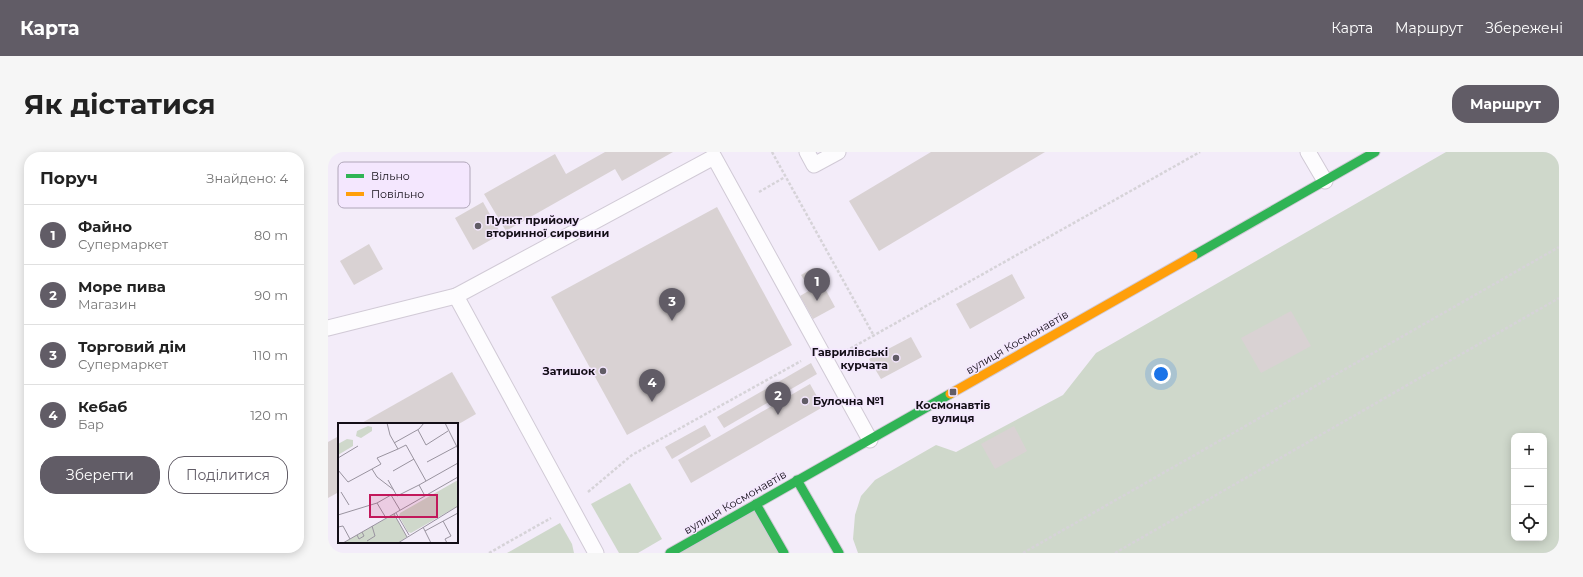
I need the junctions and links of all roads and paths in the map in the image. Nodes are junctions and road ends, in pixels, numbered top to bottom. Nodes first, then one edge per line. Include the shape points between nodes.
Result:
1 (772, 152) edge
2 (807, 152) edge
3 (838, 152) edge
4 (1308, 152) edge
5 (1375, 152) edge
6 (785, 177) junction
7 (1325, 181) junction
8 (740, 203) junction
9 (1559, 247) edge
10 (456, 296) junction
11 (1559, 298) edge
12 (328, 328) edge
13 (874, 336) dead end
14 (870, 440) junction
15 (797, 480) junction
16 (756, 504) junction
17 (596, 553) edge
18 (670, 553) edge
19 (784, 553) edge
20 (839, 553) edge
21 (1023, 553) edge
22 (1115, 553) edge

1 - 6 path
2 - 3 lane via 814,165
4 - 7 lane
5 - 7 street, вулиця Космонавтів
6 - 8 path
6 - 13 path
7 - 14 street, вулиця Космонавтів
8 - 10 lane via 714,156
8 - 14 lane
9 - 21 path
10 - 12 lane
10 - 17 lane
11 - 22 path
14 - 15 street, вулиця Космонавтів
15 - 16 street, вулиця Космонавтів
15 - 20 street
16 - 18 street, вулиця Космонавтів
16 - 19 street

